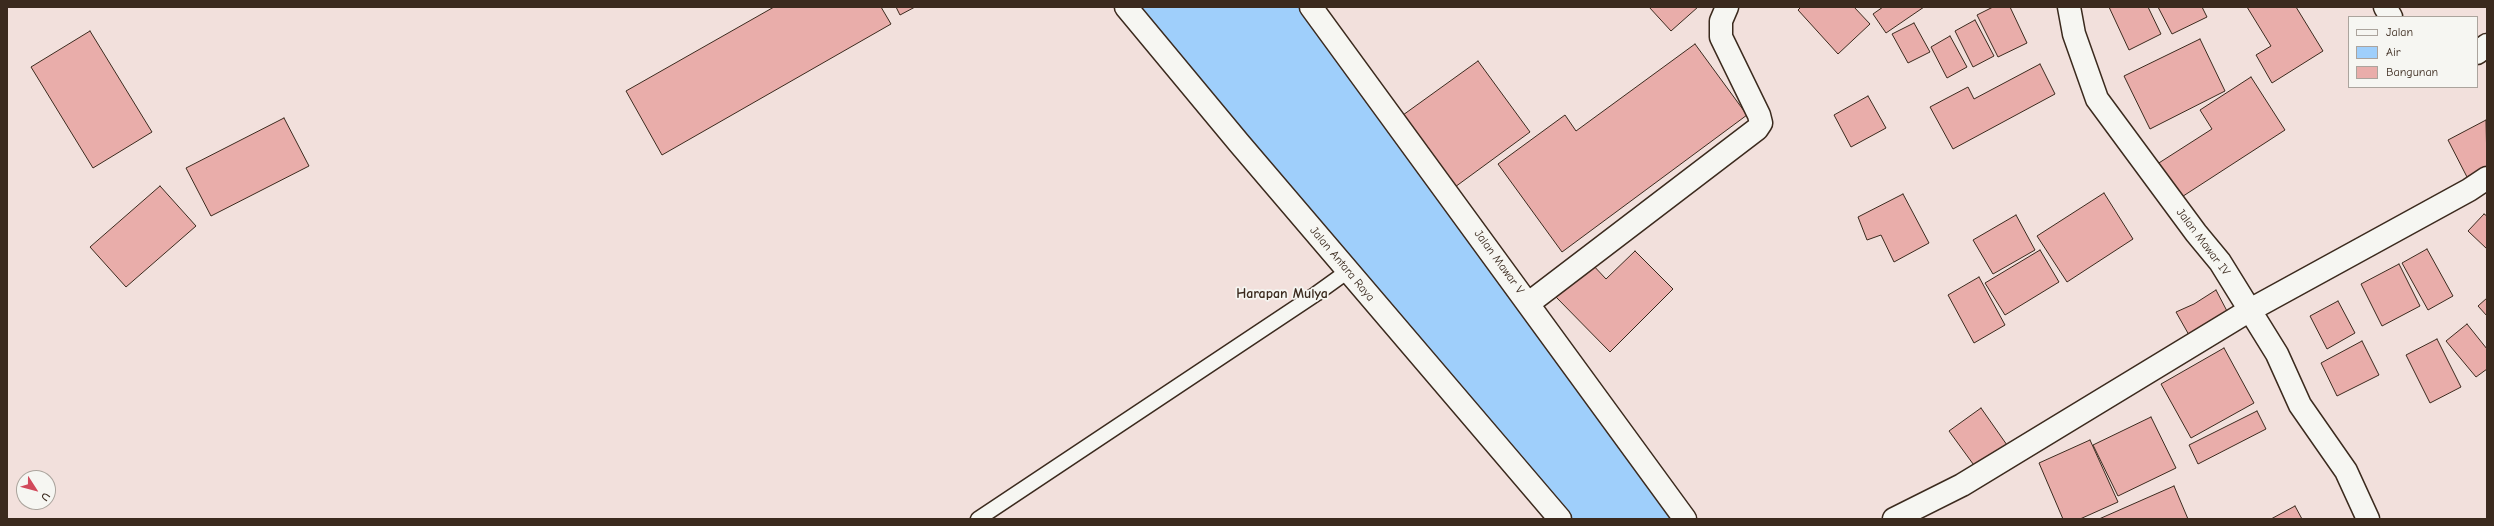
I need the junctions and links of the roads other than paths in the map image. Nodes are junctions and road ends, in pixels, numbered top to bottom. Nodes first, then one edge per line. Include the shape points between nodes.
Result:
1 (1126, 7) edge
2 (1311, 7) edge
3 (1727, 7) edge
4 (2069, 7) edge
5 (2384, 7) edge
6 (2390, 16) edge
7 (2487, 45) edge
8 (2478, 52) edge
9 (2487, 178) edge
10 (1348, 271) junction
11 (1529, 303) junction
12 (2250, 310) junction
13 (987, 517) edge
14 (1560, 519) edge
15 (1685, 519) edge
16 (1894, 519) edge
17 (2368, 519) edge

1 - 10 street, Jalan Antara Raya
2 - 11 street, Jalan Mawar V
3 - 11 street via 1721,21 1721,36 1759,115 1757,129
4 - 12 street, Jalan Mawar IV via 2074,34 2097,99 2220,262
5 - 6 street
7 - 8 street
9 - 12 street
10 - 13 lane
10 - 14 street, Jalan Antara Raya
11 - 15 street, Jalan Mawar V
12 - 16 street via 1962,486
12 - 17 street, Jalan Mawar IV via 2277,354 2300,405 2346,471

